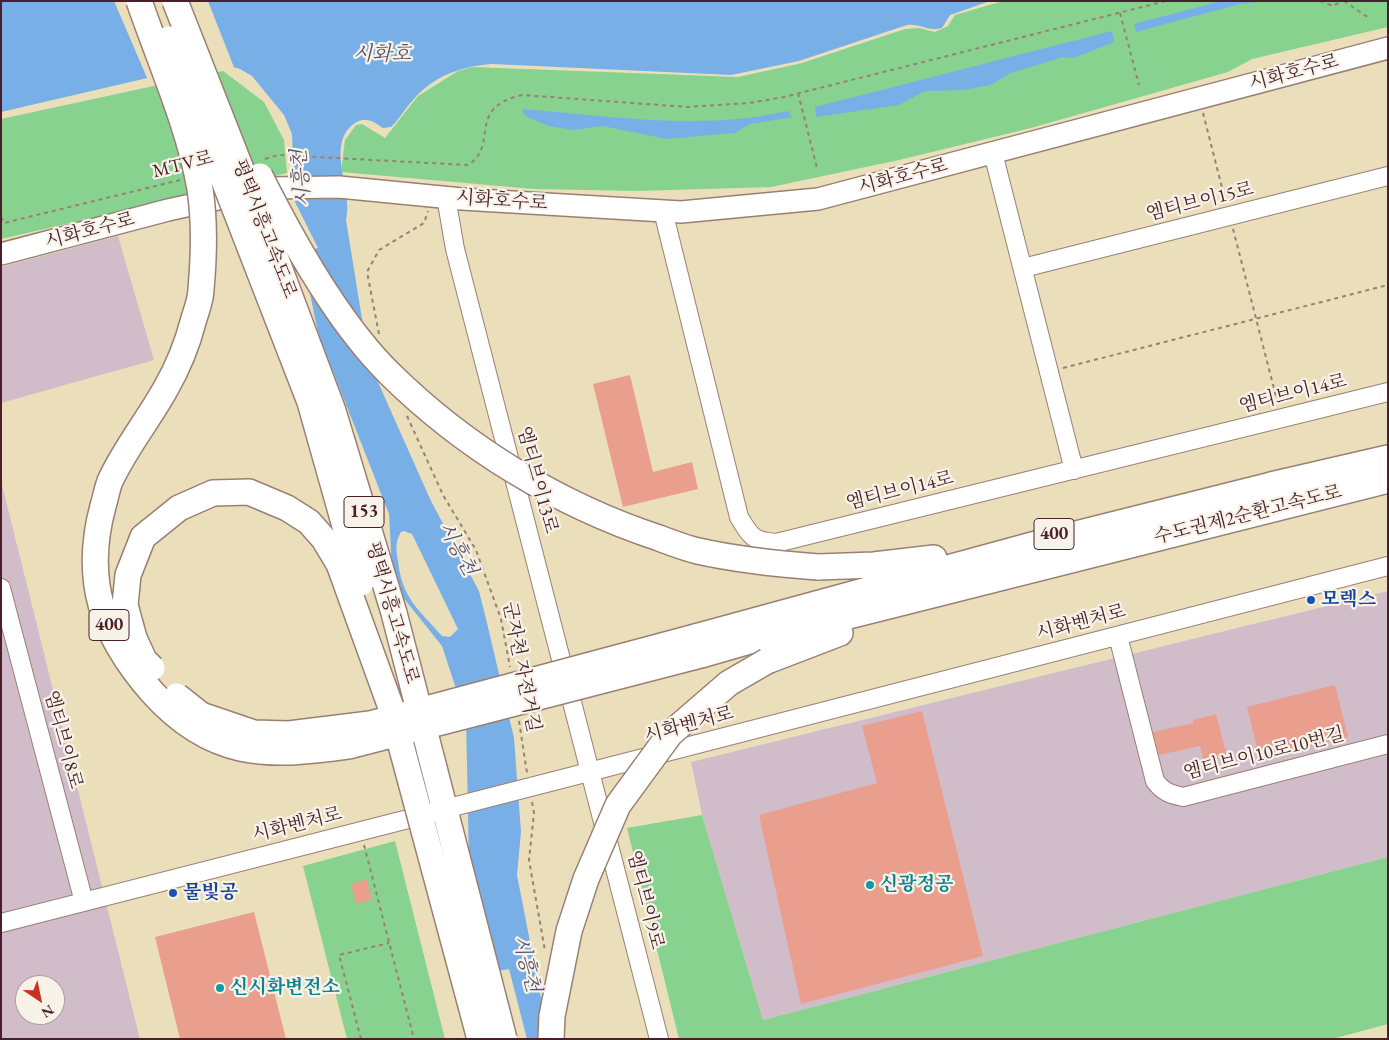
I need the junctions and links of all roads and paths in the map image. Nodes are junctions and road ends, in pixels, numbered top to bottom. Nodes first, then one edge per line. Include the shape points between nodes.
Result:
1 (139, 1) edge
2 (155, 1) edge
3 (175, 1) edge
4 (183, 1) edge
5 (1166, 1) edge
6 (1320, 1) edge
7 (1343, 1) edge
8 (1120, 13) junction
9 (1369, 18) dead end
10 (1388, 48) edge
11 (1139, 85) dead end
12 (798, 94) junction
13 (1201, 107) dead end
14 (993, 153) junction
15 (264, 159) dead end
16 (817, 168) dead end
17 (1388, 176) edge
18 (182, 180) dead end
19 (438, 203) junction
20 (663, 211) junction
21 (1229, 216) junction
22 (1, 217) edge
23 (1, 254) edge
24 (1023, 268) junction
25 (1388, 285) edge
26 (1256, 319) junction
27 (380, 339) dead end
28 (1049, 372) junction
29 (1388, 392) edge
30 (405, 409) dead end
31 (1282, 418) junction
32 (1388, 458) edge
33 (1074, 470) junction
34 (1388, 480) edge
35 (1287, 481) junction
36 (1107, 551) junction
37 (1388, 566) edge
38 (1, 588) edge
39 (1118, 636) junction
40 (698, 646) junction
41 (511, 676) dead end
42 (393, 713) junction
43 (518, 714) dead end
44 (1388, 744) edge
45 (590, 772) junction
46 (528, 778) dead end
47 (531, 796) dead end
48 (360, 831) junction
49 (84, 902) junction
50 (1, 923) edge
51 (389, 943) junction
52 (546, 954) dead end
53 (361, 1039) edge
54 (414, 1039) edge
55 (480, 1039) edge
56 (504, 1039) edge
57 (550, 1039) edge
58 (659, 1039) edge

1 - 40 highway, 400, bridge via 190,148 200,189 204,236 201,293 186,347 166,388 110,480 95,536 95,572 100,600 114,640 138,675 172,714 199,734 222,743 267,752 301,753 349,746
2 - 42 highway, 평택시흥고속도로 / 153, bridge via 310,402
3 - 56 highway, 평택시흥고속도로 / 153, bridge via 333,411 394,613
4 - 35 highway, 400, bridge via 235,124 287,230 351,327 390,374 480,449 551,492 624,527 697,551 766,563 818,567 874,565 950,556
5 - 8 path
6 - 7 path via 1333,6
7 - 9 path
8 - 11 path
8 - 12 path
10 - 14 main road, 시화호수로
12 - 15 path via 749,103 688,107 522,95 502,102 486,119 482,152 468,165 278,156
12 - 16 path
13 - 21 path
14 - 20 main road, 시화호수로 via 818,199
14 - 24 street
17 - 21 street, 엠티브이15로
18 - 22 path, MTV로 via 4,223
19 - 20 main road, 시화호수로
19 - 23 main road, 시화호수로 via 405,192 339,187 268,188 168,210
19 - 27 path via 424,223 379,250 367,272
19 - 45 street, 엠티브이13로 via 457,258
20 - 33 street, 엠티브이14로 via 739,517 758,542 776,543
21 - 24 street, 엠티브이15로
21 - 26 path
24 - 28 street
25 - 26 path
26 - 28 path
26 - 31 path
28 - 33 street
29 - 31 street, 엠티브이14로
30 - 41 path, 군자천 자전거길 via 443,495 476,550 501,619
31 - 33 street, 엠티브이14로
32 - 35 highway, 수도권제2순환고속도로 / 400
34 - 36 highway, 수도권제2순환고속도로 / 400
35 - 40 highway via 1032,545
36 - 40 highway, 400 via 746,642
36 - 57 highway, bridge via 825,637 767,661 729,684 670,734 618,805 586,879 569,931
37 - 39 street, 시화벤처로
38 - 49 street, 엠티브이8로
39 - 44 street, 엠티브이10로10번길 via 1155,781 1170,794 1183,797
39 - 45 street, 시화벤처로
40 - 42 highway, bridge via 370,724 289,734 254,733 201,715 176,695 144,660 125,605 128,575 143,537 179,508 213,493 249,492 288,508 309,522 324,538 339,564
42 - 55 highway, 평택시흥고속도로 / 153, bridge
43 - 46 path, 군자천 자전거길
45 - 48 street, 시화벤처로, bridge
45 - 58 street, 엠티브이9로
47 - 52 path via 534,813 529,860
48 - 49 street, 시화벤처로
48 - 51 path
49 - 50 street, 시화벤처로
51 - 53 path via 339,955
51 - 54 path

